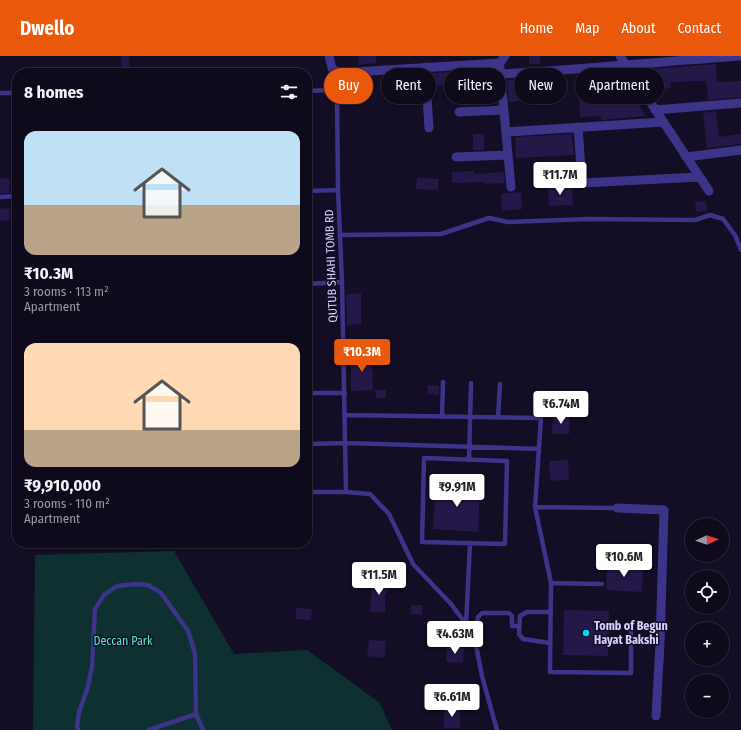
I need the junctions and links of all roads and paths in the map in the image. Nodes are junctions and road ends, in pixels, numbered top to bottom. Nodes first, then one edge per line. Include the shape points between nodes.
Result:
1 (329, 56) edge
2 (620, 56) edge
3 (740, 56) edge
4 (501, 58) edge
5 (652, 59) edge
6 (625, 66) junction
7 (425, 67) junction
8 (506, 74) edge
9 (312, 91) edge
10 (0, 93) edge
11 (12, 93) edge
12 (741, 103) edge
13 (504, 104) edge
14 (504, 110) junction
15 (655, 110) junction
16 (459, 112) dead end
17 (663, 122) junction
18 (429, 128) dead end
19 (578, 128) junction
20 (506, 132) junction
21 (741, 150) edge
22 (508, 155) junction
23 (456, 157) dead end
24 (686, 157) junction
25 (699, 177) junction
26 (511, 187) dead end
27 (338, 190) junction
28 (312, 191) edge
29 (709, 191) dead end
30 (12, 196) edge
31 (0, 197) edge
32 (340, 235) junction
33 (741, 250) edge
34 (342, 282) junction
35 (312, 284) edge
36 (443, 382) dead end
37 (471, 384) dead end
38 (500, 384) dead end
39 (312, 393) edge
40 (344, 393) junction
41 (345, 415) junction
42 (442, 417) junction
43 (470, 417) junction
44 (498, 418) junction
45 (346, 443) junction
46 (312, 444) edge
47 (469, 446) junction
48 (540, 449) junction
49 (468, 460) junction
50 (312, 492) edge
51 (346, 492) junction
52 (536, 507) junction
53 (617, 508) joint
54 (470, 544) junction
55 (551, 583) junction
56 (602, 584) dead end
57 (551, 612) junction
58 (631, 624) dead end
59 (466, 626) junction
60 (519, 626) junction
61 (474, 635) junction
62 (550, 643) junction
63 (196, 714) junction
64 (656, 716) dead end
65 (78, 730) edge
66 (149, 730) edge
67 (203, 730) edge
68 (497, 730) edge

1 - 7 street via 332,68 337,73
2 - 6 street
3 - 5 street
4 - 7 street
5 - 6 street
6 - 8 street
6 - 15 street
7 - 18 street
9 - 27 lane, QUTUB SHAHI TOMB RD via 332,90 337,95
10 - 11 lane
12 - 15 street
13 - 14 street
14 - 16 street
14 - 20 street
15 - 17 street
17 - 19 street
17 - 24 street
19 - 20 street
19 - 25 street via 582,183
20 - 22 street
21 - 24 street
22 - 23 street
22 - 26 street
24 - 25 street
25 - 29 street
27 - 28 lane
27 - 32 lane, QUTUB SHAHI TOMB RD
30 - 31 lane
32 - 33 lane via 441,234 489,218 508,222 588,219 695,220 710,214 723,219 735,235
32 - 34 lane, QUTUB SHAHI TOMB RD
34 - 35 lane
34 - 40 lane, QUTUB SHAHI TOMB RD
36 - 42 lane
37 - 43 lane
38 - 44 lane
39 - 40 lane
40 - 41 lane, QUTUB SHAHI TOMB RD
41 - 42 lane
41 - 45 lane, QUTUB SHAHI TOMB RD
42 - 43 lane
43 - 44 lane
43 - 47 lane
44 - 48 lane via 541,418
45 - 46 lane
45 - 47 lane
45 - 51 lane, QUTUB SHAHI TOMB RD
47 - 48 lane
47 - 49 lane
48 - 52 lane
49 - 54 lane via 507,460 505,544
49 - 54 lane via 424,458 422,542
50 - 51 lane
51 - 59 lane via 370,494 388,514 413,564 451,604
52 - 53 lane
52 - 55 lane
53 - 64 street via 664,510
54 - 59 lane
55 - 56 lane
55 - 57 lane
57 - 60 lane via 527,612 520,616
57 - 62 lane
58 - 62 lane via 631,673 550,672
59 - 61 lane
60 - 61 lane via 512,626 512,616 509,613 482,613 478,618
60 - 62 lane via 519,634 523,639
61 - 68 lane
63 - 65 lane via 196,653 188,631 162,593 148,585 117,586 104,595 95,609 92,667 79,712
63 - 66 lane
63 - 67 lane

